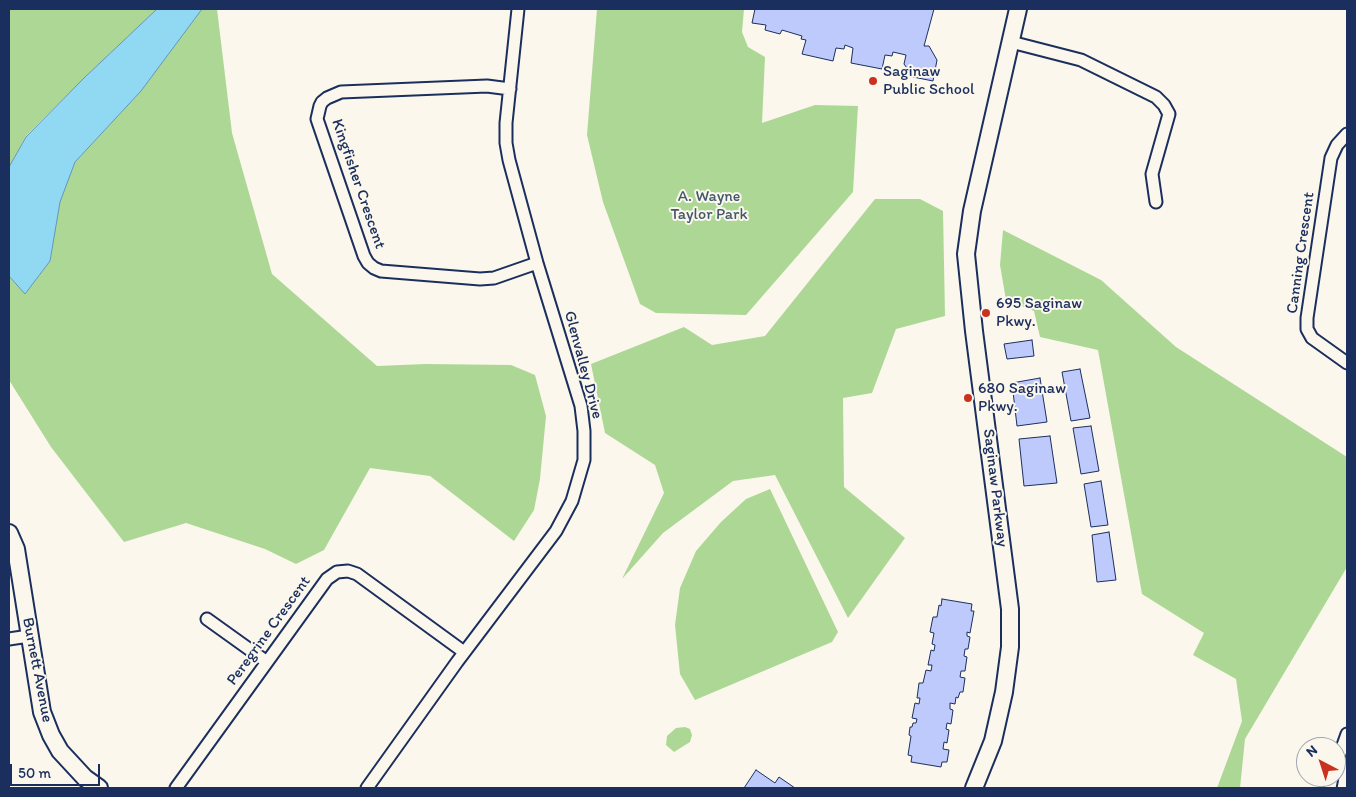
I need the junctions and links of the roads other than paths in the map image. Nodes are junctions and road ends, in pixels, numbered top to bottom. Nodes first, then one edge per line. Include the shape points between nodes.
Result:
1 (518, 9) edge
2 (1018, 9) edge
3 (1011, 42) junction
4 (510, 88) junction
5 (1347, 134) edge
6 (1156, 202) dead end
7 (537, 263) junction
8 (1347, 363) edge
9 (9, 533) edge
10 (207, 619) dead end
11 (29, 636) junction
12 (9, 639) edge
13 (464, 652) junction
14 (267, 662) junction
15 (99, 788) edge
16 (176, 788) edge
17 (367, 788) edge
18 (974, 788) edge

1 - 4 street, Glenvalley Drive
2 - 3 street, Saginaw Parkway
3 - 6 street via 1081,60 1156,97 1164,105 1169,114 1152,174
3 - 18 street, Saginaw Parkway via 976,194 966,254 1010,618 1004,692 992,741
4 - 7 street, Glenvalley Drive via 506,143
4 - 7 street, Kingfisher Crescent via 487,86 341,92 322,102 317,119 364,256 374,268 480,279 494,278
5 - 8 street, Canning Crescent via 1331,158 1307,318 1312,338
7 - 13 street, Glenvalley Drive via 581,406 584,460 572,501 556,531
9 - 11 street, Burnett Avenue via 16,549
10 - 14 street
11 - 12 street
11 - 15 street, Burnett Avenue via 42,712 51,735 71,764
13 - 14 street, Peregrine Crescent via 357,574 348,571 337,572 327,579
13 - 17 street, Glenvalley Drive
14 - 16 street, Peregrine Crescent

